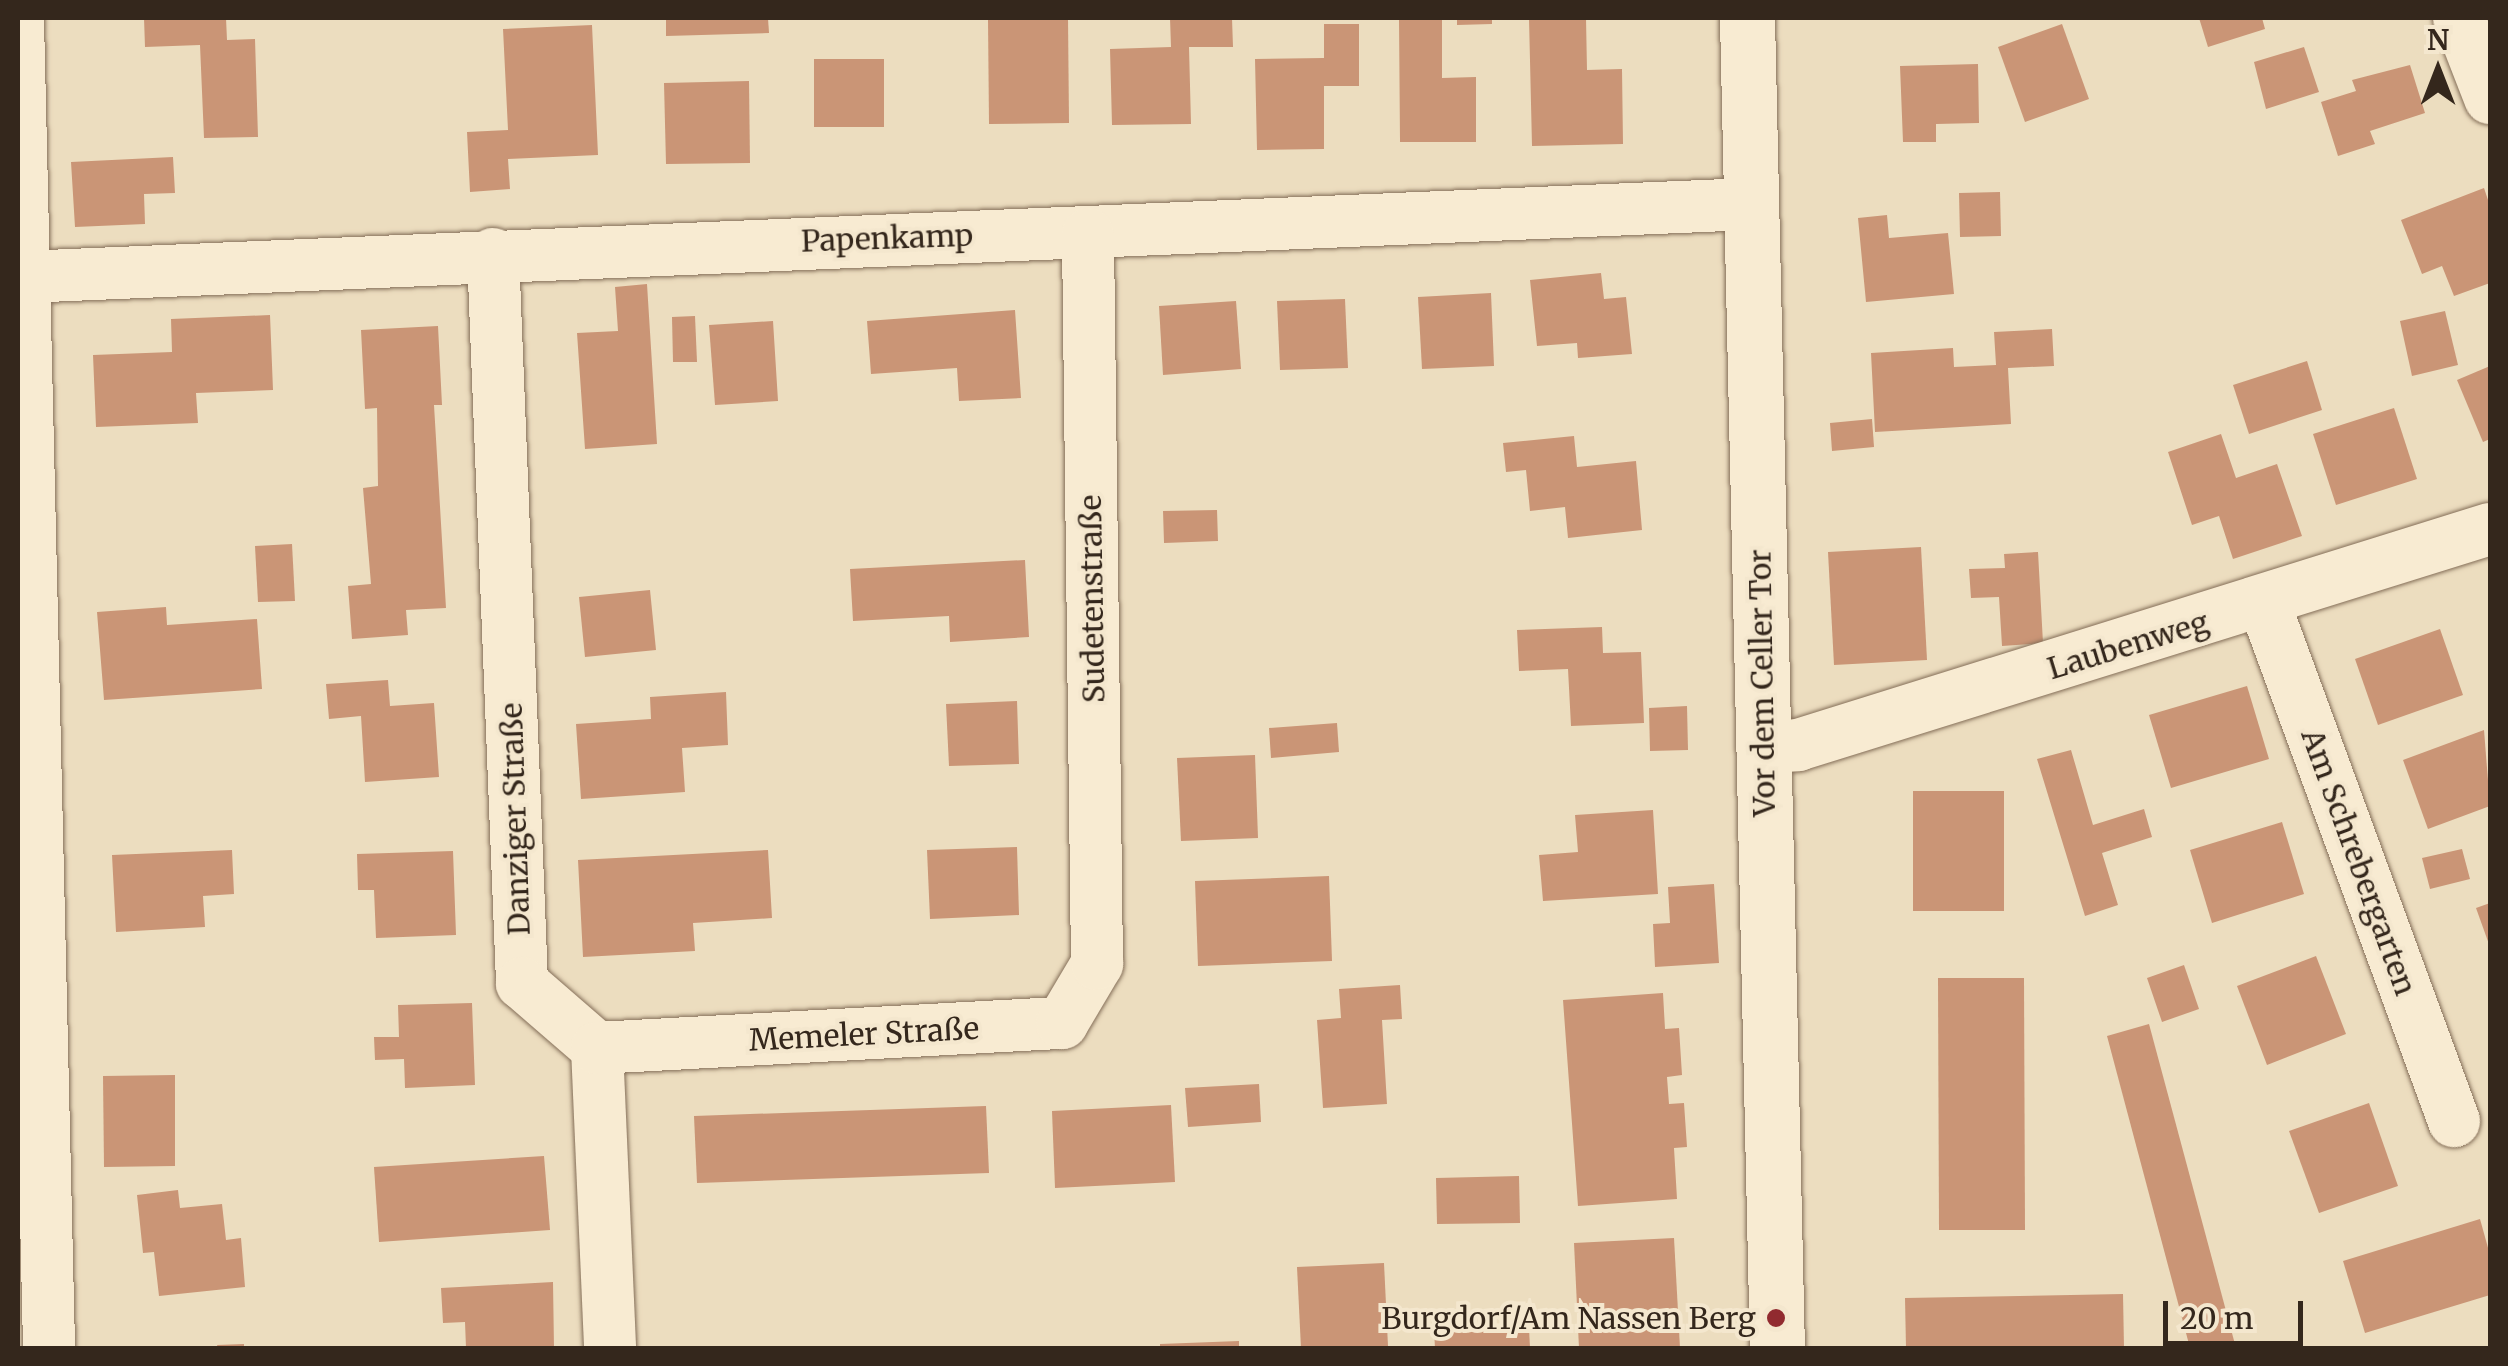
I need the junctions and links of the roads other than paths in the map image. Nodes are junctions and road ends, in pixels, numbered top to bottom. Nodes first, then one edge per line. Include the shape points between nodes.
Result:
1 (1747, 18) edge
2 (2459, 18) edge
3 (18, 20) edge
4 (2490, 98) edge
5 (1751, 204) junction
6 (1088, 234) junction
7 (494, 254) junction
8 (22, 276) junction
9 (2490, 529) edge
10 (2264, 603) junction
11 (1763, 747) junction
12 (1097, 964) joint
13 (598, 1048) junction
14 (2454, 1120) dead end
15 (49, 1348) edge
16 (610, 1348) edge
17 (1777, 1348) edge

1 - 5 street, Vor dem Celler Tor
2 - 4 street
3 - 8 street
5 - 6 street, Papenkamp
5 - 11 street, Vor dem Celler Tor
6 - 7 street, Papenkamp
6 - 12 street, Sudetenstraße
7 - 8 street, Papenkamp
7 - 13 street, Danziger Straße via 522,983
8 - 15 street
9 - 10 street, Laubenweg
10 - 11 street, Laubenweg via 1798,745
10 - 14 street, Am Schrebergarten
11 - 17 street, Vor dem Celler Tor
12 - 13 street, Memeler Straße via 1062,1023
13 - 16 street

